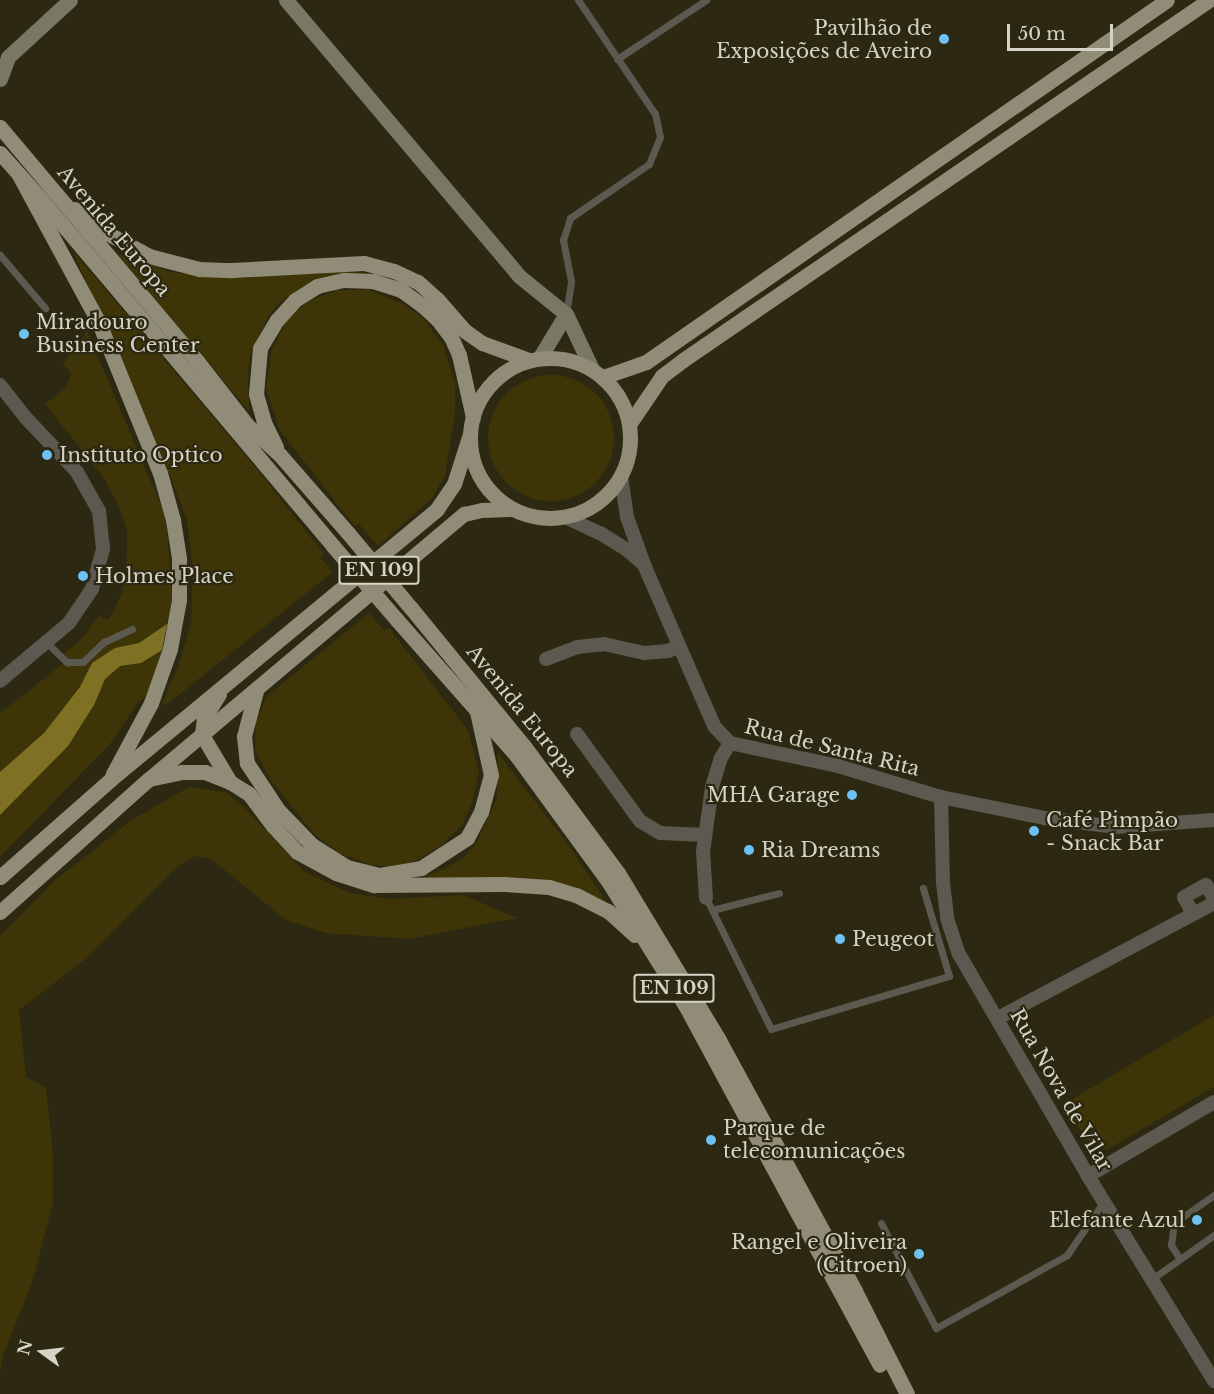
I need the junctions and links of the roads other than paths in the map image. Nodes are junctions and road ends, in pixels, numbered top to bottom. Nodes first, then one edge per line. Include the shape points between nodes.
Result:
1 (70, 0) edge
2 (286, 0) edge
3 (578, 0) edge
4 (706, 0) edge
5 (1167, 0) edge
6 (1209, 0) edge
7 (4, 58) edge
8 (617, 59) junction
9 (0, 79) edge
10 (0, 127) edge
11 (0, 153) edge
12 (19, 175) junction
13 (54, 191) junction
14 (0, 255) edge
15 (45, 308) dead end
16 (566, 314) junction
17 (534, 359) junction
18 (598, 373) junction
19 (0, 385) edge
20 (5, 402) edge
21 (473, 417) junction
22 (630, 423) junction
23 (470, 434) junction
24 (280, 455) junction
25 (621, 476) junction
26 (512, 509) junction
27 (565, 517) junction
28 (645, 567) junction
29 (132, 629) dead end
30 (47, 643) junction
31 (679, 646) junction
32 (546, 659) dead end
33 (0, 681) edge
34 (226, 684) junction
35 (256, 691) junction
36 (477, 709) junction
37 (577, 734) dead end
38 (202, 735) junction
39 (730, 743) junction
40 (111, 779) junction
41 (149, 779) junction
42 (230, 782) junction
43 (941, 797) junction
44 (1214, 820) edge
45 (705, 835) junction
46 (0, 877) edge
47 (923, 888) dead end
48 (779, 893) dead end
49 (1214, 900) edge
50 (709, 904) junction
51 (0, 912) edge
52 (1193, 914) junction
53 (998, 1018) junction
54 (714, 1059) junction
55 (1214, 1102) edge
56 (1088, 1176) junction
57 (1214, 1195) edge
58 (1104, 1201) junction
59 (881, 1223) dead end
60 (1214, 1235) edge
61 (1180, 1259) junction
62 (1152, 1280) junction
63 (1214, 1381) edge
64 (896, 1394) edge
65 (907, 1394) edge

1 - 7 street
2 - 16 street via 519,276
3 - 8 lane
4 - 8 lane
5 - 18 main road via 646,362
6 - 22 main road via 683,360 662,376
7 - 9 street
8 - 16 lane via 655,114 660,137 649,164 570,218 563,240 571,281
10 - 13 main road, Avenida Europa / EN 109
11 - 12 main road, Avenida Europa / EN 109
12 - 36 main road, Avenida Europa / EN 109, bridge via 333,546
12 - 40 main road via 99,323 160,473 179,559 179,600 170,650 151,703
13 - 17 main road via 105,232 149,256 174,264 232,270 364,263 394,271 418,282 465,331 482,343
13 - 24 main road, Avenida Europa / EN 109 via 248,426
14 - 15 lane
16 - 17 street
16 - 18 street
17 - 18 main road via 574,361
17 - 21 main road via 503,373 490,385
18 - 22 main road via 624,406
19 - 20 street
20 - 30 street via 77,472 99,512 103,549 92,589 69,624
21 - 23 main road
21 - 24 main road via 459,356 438,320 401,291 373,281 344,280 317,286 295,300 260,348 256,394
22 - 25 main road via 628,459
23 - 26 main road via 471,452 485,485
23 - 34 main road via 454,484 437,509
24 - 65 main road, Avenida Europa / EN 109, bridge via 524,746 618,873 719,1040
25 - 27 main road via 598,503
25 - 28 street, Rua de Santa Rita via 627,517
26 - 27 main road via 547,519
26 - 35 main road via 464,514
27 - 28 street, Rua de Santa Rita via 626,549
28 - 31 street, Rua de Santa Rita
29 - 30 lane via 104,642 83,662 67,662
30 - 33 street
31 - 32 street via 645,653 604,644 577,647
31 - 39 street, Rua de Santa Rita via 714,726
34 - 38 main road via 204,718
34 - 40 main road
35 - 36 main road via 244,736 247,763 253,773 278,810 312,845 347,867 380,875 421,868 467,838 481,812 491,775
35 - 38 main road
36 - 54 main road, Avenida Europa / EN 109 via 523,764 608,881
37 - 45 street via 640,821 660,833
38 - 41 main road
38 - 42 main road
39 - 43 street, Rua de Santa Rita via 838,766
39 - 45 street via 712,787
40 - 46 main road
41 - 42 main road via 205,772
41 - 51 main road
42 - 54 main road via 249,794 297,852 336,873 374,885 549,887 608,911 632,930
43 - 44 street, Rua de Santa Rita via 1044,818 1116,827
43 - 53 street, Rua Nova de Vilar via 948,918 960,954
45 - 50 street
47 - 50 lane via 949,976 771,1029
48 - 50 lane
49 - 52 street
49 - 52 street via 1206,885 1184,897
52 - 53 street
53 - 56 street, Rua Nova de Vilar
54 - 64 main road, Avenida Europa / EN 109
55 - 56 street
56 - 58 street, Rua Nova de Vilar
57 - 61 lane via 1174,1223 1171,1245
58 - 59 lane via 1067,1255 936,1328
58 - 62 street, Rua Nova de Vilar
60 - 61 lane
61 - 62 lane
62 - 63 street, Rua Nova de Vilar

